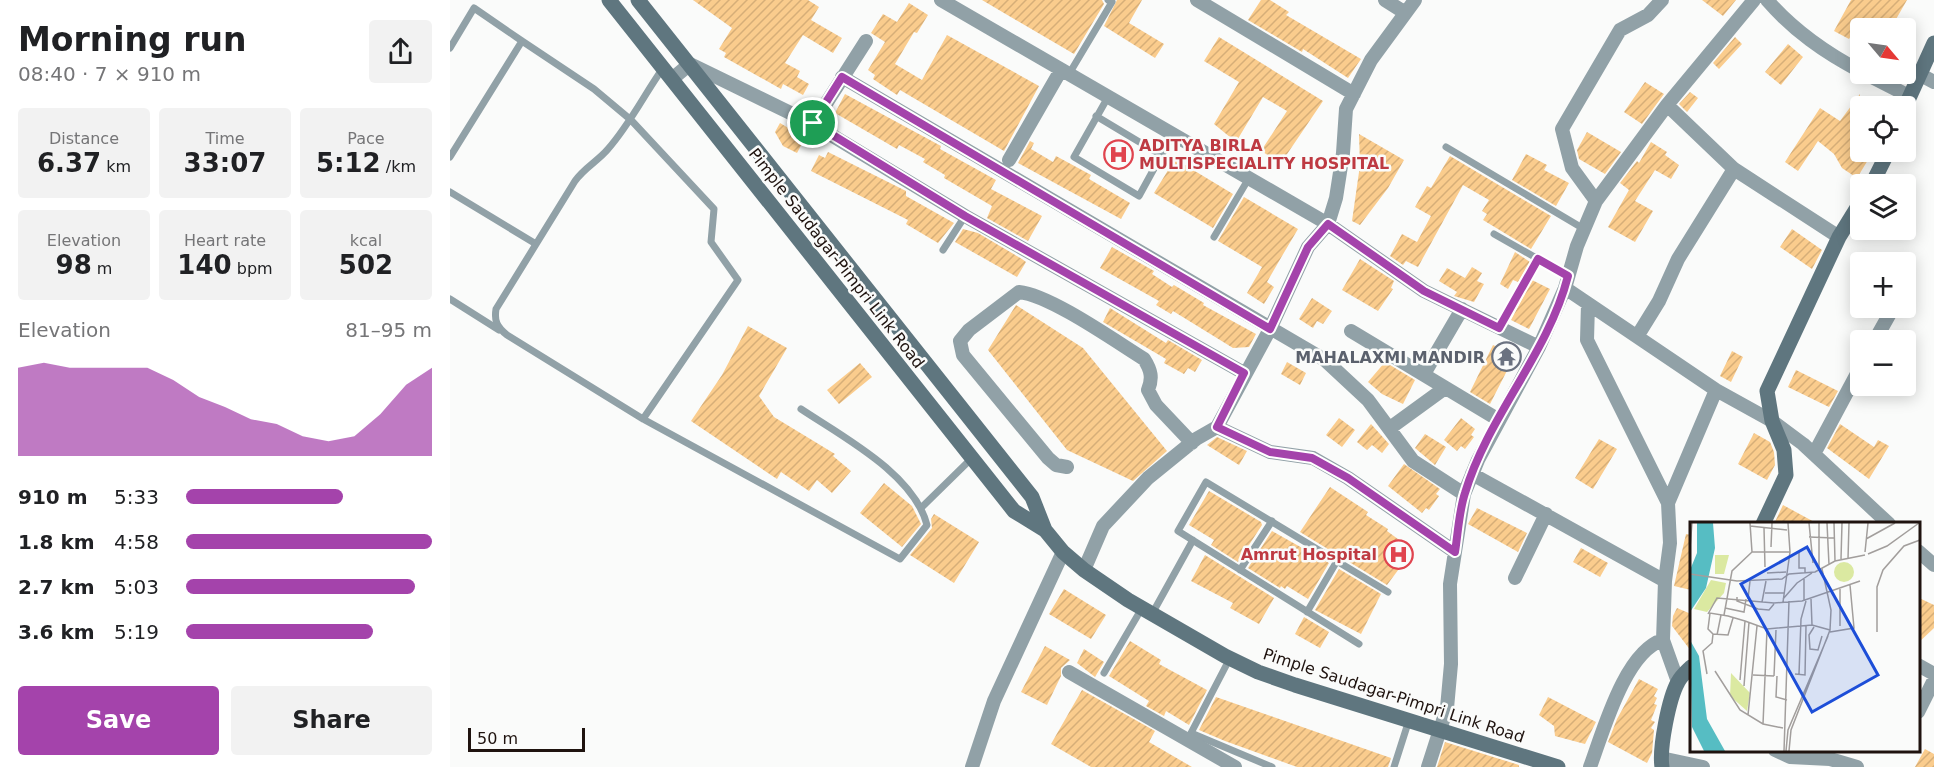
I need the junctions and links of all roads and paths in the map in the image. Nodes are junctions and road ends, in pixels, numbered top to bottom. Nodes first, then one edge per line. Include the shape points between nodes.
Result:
1 (609, 0) edge
2 (638, 0) edge
3 (941, 0) edge
4 (1108, 0) edge
5 (1197, 0) edge
6 (1385, 0) edge
7 (1415, 0) edge
8 (1662, 0) edge
9 (1754, 0) edge
10 (1767, 0) edge
11 (956, 4) edge
12 (1404, 12) junction
13 (522, 41) junction
14 (866, 41) dead end
15 (1934, 43) edge
16 (450, 48) edge
17 (690, 64) junction
18 (1850, 66) edge
19 (1065, 72) junction
20 (667, 73) junction
21 (1919, 74) junction
22 (842, 77) junction
23 (1934, 81) edge
24 (1881, 84) edge
25 (1354, 94) junction
26 (1899, 96) edge
27 (1909, 96) edge
28 (1108, 97) junction
29 (1666, 105) junction
30 (1096, 116) junction
31 (632, 120) junction
32 (813, 123) junction
33 (1173, 134) junction
34 (1446, 147) dead end
35 (1161, 155) junction
36 (450, 157) edge
37 (1009, 160) dead end
38 (1734, 168) junction
39 (1248, 178) junction
40 (450, 192) edge
41 (1596, 201) junction
42 (965, 216) junction
43 (1850, 219) edge
44 (1328, 224) junction
45 (1584, 229) junction
46 (1494, 234) dead end
47 (1214, 237) dead end
48 (1839, 237) junction
49 (536, 244) junction
50 (944, 250) dead end
51 (1538, 259) junction
52 (1567, 282) junction
53 (450, 299) edge
54 (1588, 304) junction
55 (1461, 309) junction
56 (1499, 328) junction
57 (1270, 329) junction
58 (1351, 332) dead end
59 (507, 334) junction
60 (1638, 335) junction
61 (1539, 347) junction
62 (1244, 373) junction
63 (1424, 374) junction
64 (1850, 387) edge
65 (1445, 388) junction
66 (1716, 390) junction
67 (801, 409) dead end
68 (644, 419) junction
69 (1499, 420) junction
70 (1772, 421) junction
71 (1217, 427) junction
72 (1390, 428) junction
73 (1192, 443) junction
74 (1814, 454) junction
75 (972, 458) junction
76 (1066, 467) dead end
77 (1472, 474) junction
78 (1464, 494) junction
79 (1668, 503) junction
80 (922, 507) junction
81 (1546, 514) junction
82 (1272, 521) junction
83 (1764, 522) edge
84 (1887, 522) edge
85 (1045, 530) junction
86 (1193, 540) junction
87 (1063, 552) junction
88 (1455, 552) junction
89 (1919, 553) edge
90 (1337, 561) junction
91 (1934, 565) edge
92 (1084, 570) junction
93 (1240, 570) junction
94 (1515, 578) dead end
95 (1665, 581) junction
96 (1388, 592) dead end
97 (1147, 611) junction
98 (1307, 612) junction
99 (1663, 640) junction
100 (1359, 644) dead end
101 (1230, 658) junction
102 (1919, 666) edge
103 (1690, 668) edge
104 (1069, 672) dead end
105 (1104, 673) dead end
106 (1934, 674) edge
107 (1934, 680) edge
108 (1678, 682) junction
109 (1919, 708) edge
110 (1409, 720) junction
111 (1440, 729) junction
112 (1779, 752) edge
113 (1662, 762) edge
114 (972, 767) edge
115 (1235, 767) edge
116 (1272, 767) edge
117 (1394, 767) edge
118 (1428, 767) edge
119 (1558, 767) edge
120 (1590, 767) edge
121 (1704, 767) edge
122 (1857, 767) edge

1 - 20 street, Pimple Saudagar-Pimpri Link Road
2 - 17 street, Pimple Saudagar-Pimpri Link Road
3 - 11 street
4 - 19 lane via 1112,2
5 - 25 street
6 - 12 street
7 - 12 street
8 - 41 street via 1648,15 1620,30 1562,129 1572,168
9 - 29 street
10 - 18 street via 1800,34
11 - 19 street
12 - 25 street via 1371,60
13 - 16 lane via 474,8
13 - 31 lane via 594,89
13 - 36 lane
14 - 22 street
15 - 21 street
17 - 20 street
17 - 32 street
17 - 85 street, Pimple Saudagar-Pimpri Link Road via 1032,497
19 - 28 street
19 - 37 street
20 - 31 lane via 641,99
20 - 75 street, Pimple Saudagar-Pimpri Link Road
21 - 23 street
21 - 27 street
22 - 32 street
22 - 57 street
24 - 26 street
25 - 44 street via 1346,109 1340,176
28 - 30 lane
28 - 33 street
29 - 38 street
29 - 41 street
30 - 35 lane
30 - 35 lane via 1074,157 1139,196
31 - 49 lane via 579,176
31 - 68 lane via 714,209 711,242 738,280
32 - 42 street
33 - 35 lane
33 - 39 street
34 - 45 lane
38 - 48 street
38 - 60 street via 1678,259
39 - 44 street
39 - 47 lane
40 - 49 lane
41 - 45 street
42 - 50 lane
42 - 62 street
43 - 48 street
44 - 55 street via 1424,291
44 - 57 street via 1308,247
45 - 52 street
46 - 51 lane
48 - 70 street via 1767,390
49 - 59 lane via 496,309 495,319
51 - 52 lane
51 - 56 lane
52 - 54 street
52 - 61 street
53 - 59 lane
54 - 60 street
54 - 79 street via 1587,340
55 - 56 street
55 - 63 street
56 - 61 street
57 - 62 street
57 - 72 street via 1324,360 1368,400
58 - 63 street
59 - 68 lane
60 - 66 street
61 - 69 street
62 - 71 street
63 - 65 street
64 - 74 street
65 - 69 street
65 - 72 street
66 - 70 street
66 - 79 street
67 - 80 lane via 884,465
68 - 80 lane via 900,559 927,525
69 - 77 street
70 - 74 street
70 - 83 street via 1784,450 1786,475
71 - 73 street
71 - 88 street via 1270,452 1312,458 1348,478
72 - 78 street via 1413,461
73 - 76 street via 1156,405 1148,390 1151,369 1144,359 1052,304 1019,292 969,330 960,341 963,355 1048,458
73 - 92 street via 1148,478 1103,526
74 - 84 street
75 - 80 lane
75 - 85 street, Pimple Saudagar-Pimpri Link Road via 1014,511
77 - 78 street
77 - 81 street
78 - 88 street
79 - 95 street via 1670,543
81 - 94 street
81 - 95 street
82 - 86 lane via 1206,482 1178,531
82 - 90 lane
82 - 93 lane
85 - 87 street, Pimple Saudagar-Pimpri Link Road
86 - 93 lane
86 - 97 lane
87 - 92 street, Pimple Saudagar-Pimpri Link Road
87 - 114 street via 994,701
88 - 111 street via 1450,584 1451,664 1447,708
89 - 91 street
90 - 96 lane
90 - 98 lane
92 - 97 street, Pimple Saudagar-Pimpri Link Road
93 - 98 lane
95 - 99 street
97 - 101 street, Pimple Saudagar-Pimpri Link Road
97 - 105 lane
98 - 100 lane
99 - 108 street
99 - 120 street via 1646,648 1621,689
101 - 110 street, Pimple Saudagar-Pimpri Link Road via 1286,682
101 - 116 lane via 1191,733
102 - 106 street
103 - 108 street
104 - 115 street
107 - 109 street
108 - 113 street
110 - 111 street, Pimple Saudagar-Pimpri Link Road
110 - 117 lane
111 - 118 street
111 - 119 street, Pimple Saudagar-Pimpri Link Road
112 - 122 street
113 - 121 street

